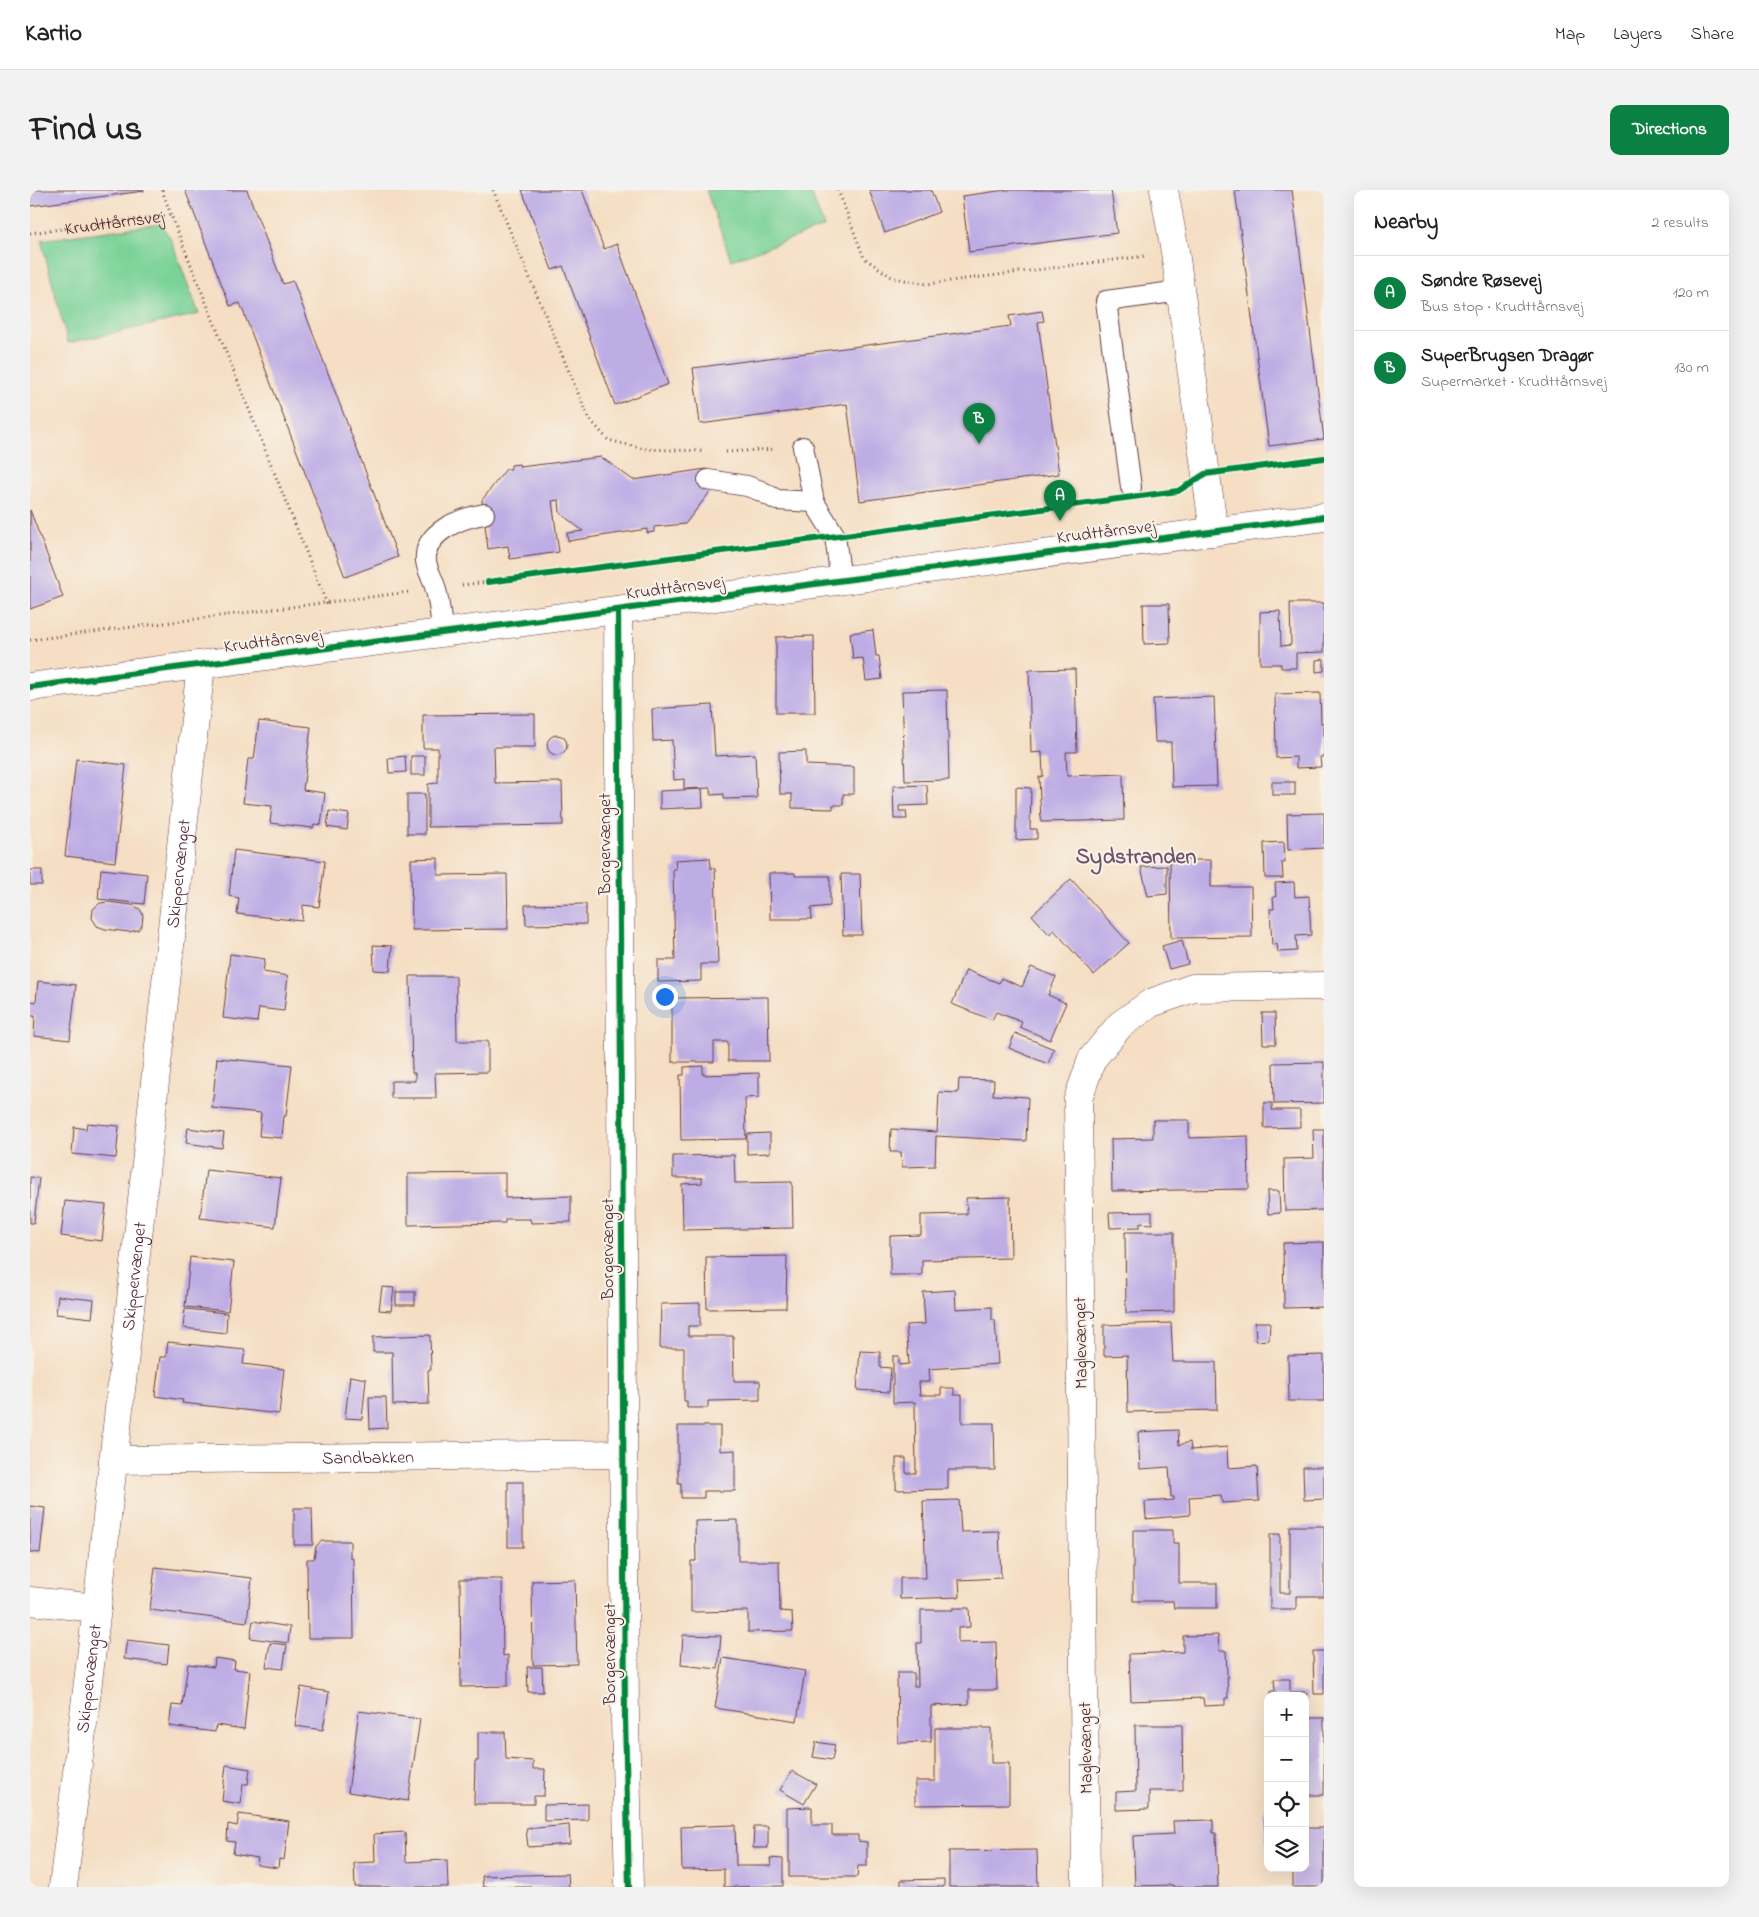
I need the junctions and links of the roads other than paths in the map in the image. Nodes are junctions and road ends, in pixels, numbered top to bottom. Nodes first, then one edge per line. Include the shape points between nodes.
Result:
1 (1164, 190) edge
2 (1180, 291) junction
3 (803, 447) road end
4 (708, 480) dead end
5 (1131, 487) dead end
6 (814, 502) junction
7 (484, 514) dead end
8 (1324, 518) edge
9 (1214, 532) junction
10 (841, 581) junction
11 (618, 610) junction
12 (443, 633) junction
13 (201, 665) junction
14 (30, 687) edge
15 (1324, 986) edge
16 (623, 1454) junction
17 (113, 1460) junction
18 (30, 1601) edge
19 (97, 1608) junction
20 (63, 1887) edge
21 (629, 1887) edge
22 (1086, 1887) edge

1 - 2 street
2 - 5 lane via 1106,301
2 - 9 street
3 - 6 lane
4 - 6 lane via 747,486 777,500
6 - 10 lane via 835,536
7 - 12 lane via 467,516 452,523 436,536 428,548 426,561 436,589
8 - 9 street, Krudttårnsvej
9 - 10 street, Krudttårnsvej
10 - 11 street, Krudttårnsvej
11 - 12 street, Krudttårnsvej
11 - 16 street, Borgervænget
12 - 13 street, Krudttårnsvej
13 - 14 street, Krudttårnsvej
13 - 17 street, Skippervænget
15 - 22 street, Maglevænget via 1194,988 1152,1004 1120,1025 1092,1059 1078,1099
16 - 17 street, Sandbakken
16 - 21 street, Borgervænget
17 - 19 street, Skippervænget
18 - 19 street
19 - 20 street, Skippervænget

